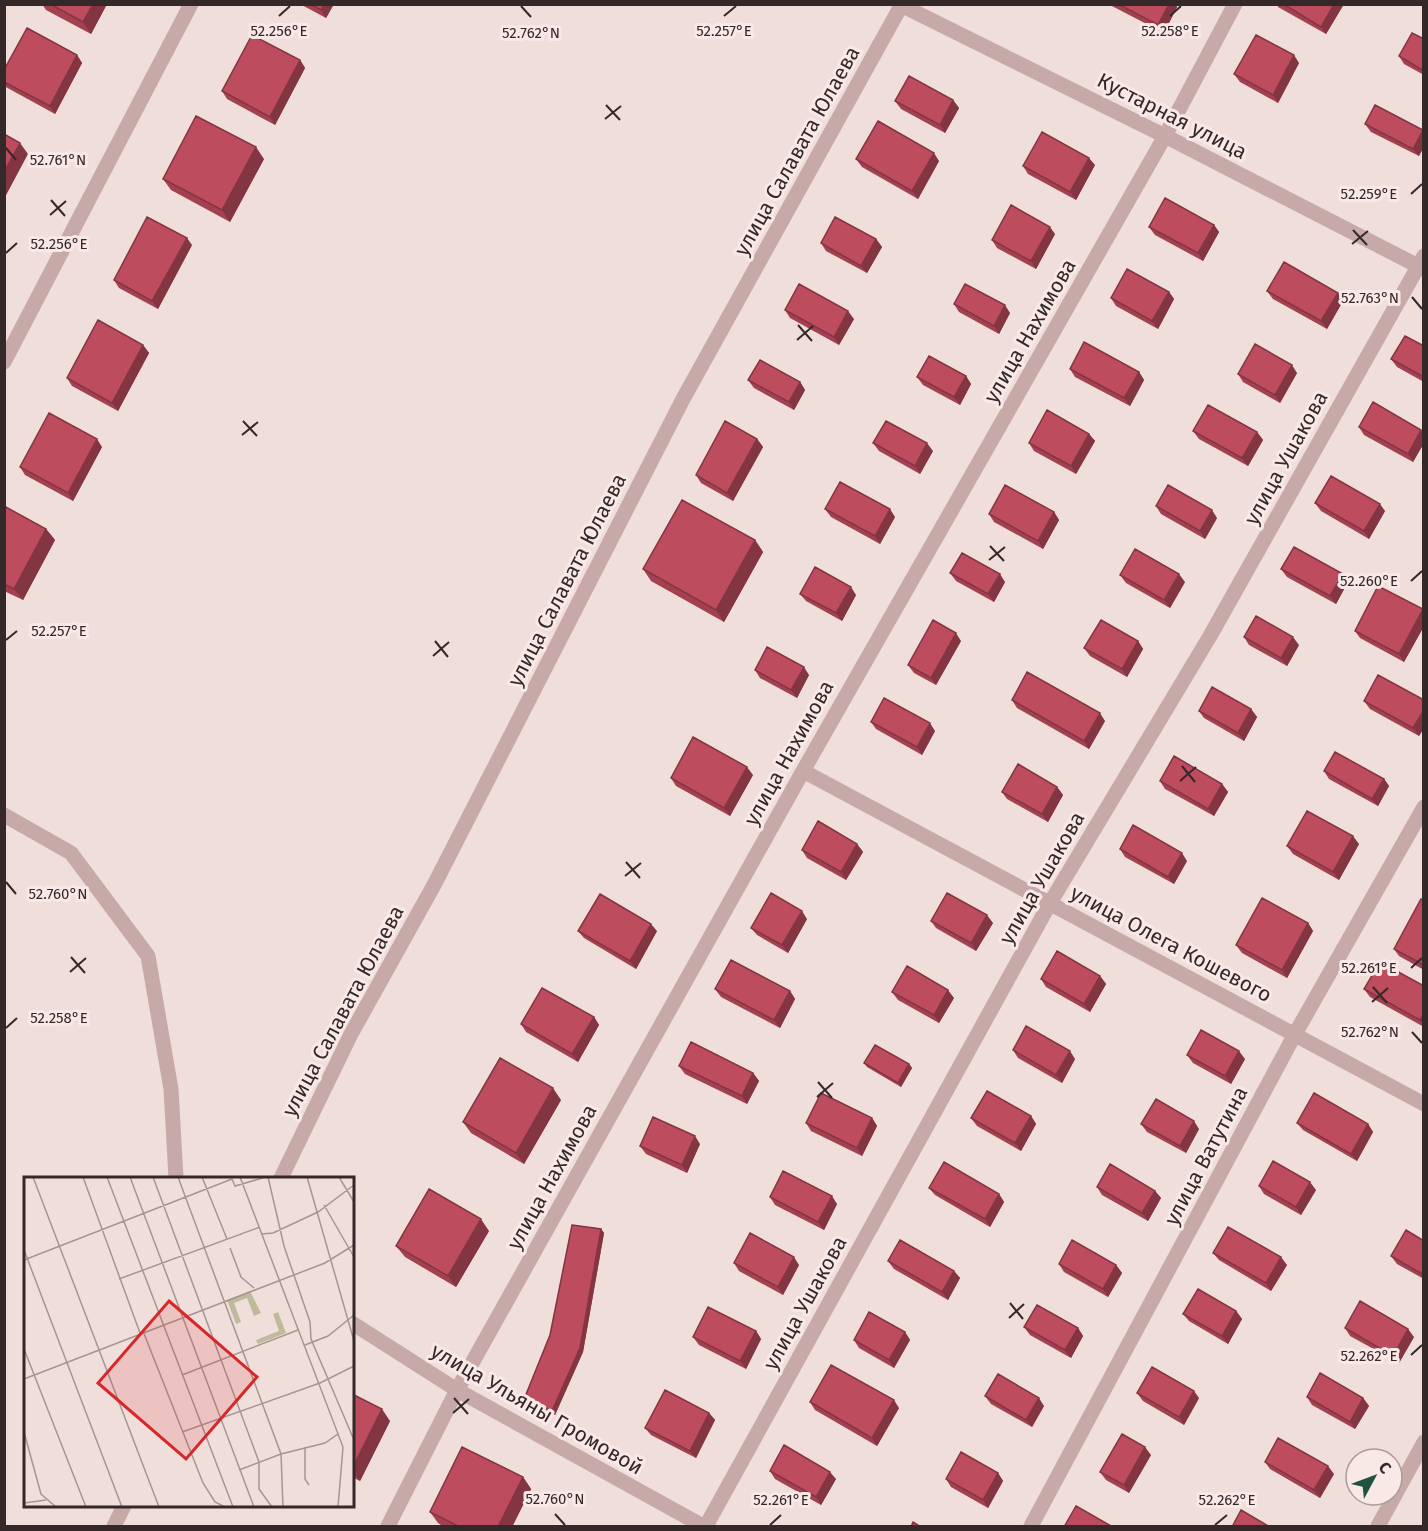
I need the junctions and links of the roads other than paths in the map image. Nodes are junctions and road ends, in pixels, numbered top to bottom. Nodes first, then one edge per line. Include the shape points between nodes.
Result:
1 (191, 4) edge
2 (1235, 4) edge
3 (900, 5) edge
4 (1165, 136) junction
5 (1422, 263) edge
6 (4, 362) edge
7 (803, 771) junction
8 (1424, 807) edge
9 (4, 816) edge
10 (1050, 903) junction
11 (1295, 1034) junction
12 (1424, 1104) edge
13 (176, 1177) edge
14 (282, 1177) edge
15 (354, 1324) edge
16 (457, 1390) junction
17 (1424, 1442) edge
18 (124, 1507) edge
19 (114, 1527) edge
20 (388, 1527) edge
21 (705, 1527) edge
22 (1031, 1527) edge
23 (1378, 1527) edge

1 - 6 street
2 - 4 street, улица Нахимова
3 - 4 street, Кустарная улица
3 - 14 street, улица Салавата Юлаева via 683,399 434,885 351,1034
4 - 5 street, Кустарная улица
4 - 7 street, улица Нахимова
5 - 10 street, улица Ушакова via 1210,636
7 - 10 street, улица Олега Кошевого
7 - 16 street, улица Нахимова
8 - 11 street, улица Ватутина
9 - 13 street via 71,852 148,956 171,1089
10 - 11 street, улица Олега Кошевого
10 - 21 street, улица Ушакова
11 - 12 street, улица Олега Кошевого
11 - 22 street, улица Ватутина
15 - 16 street, улица Ульяны Громовой
16 - 20 street, улица Нахимова
16 - 21 street, улица Ульяны Громовой
17 - 23 street
18 - 19 street

